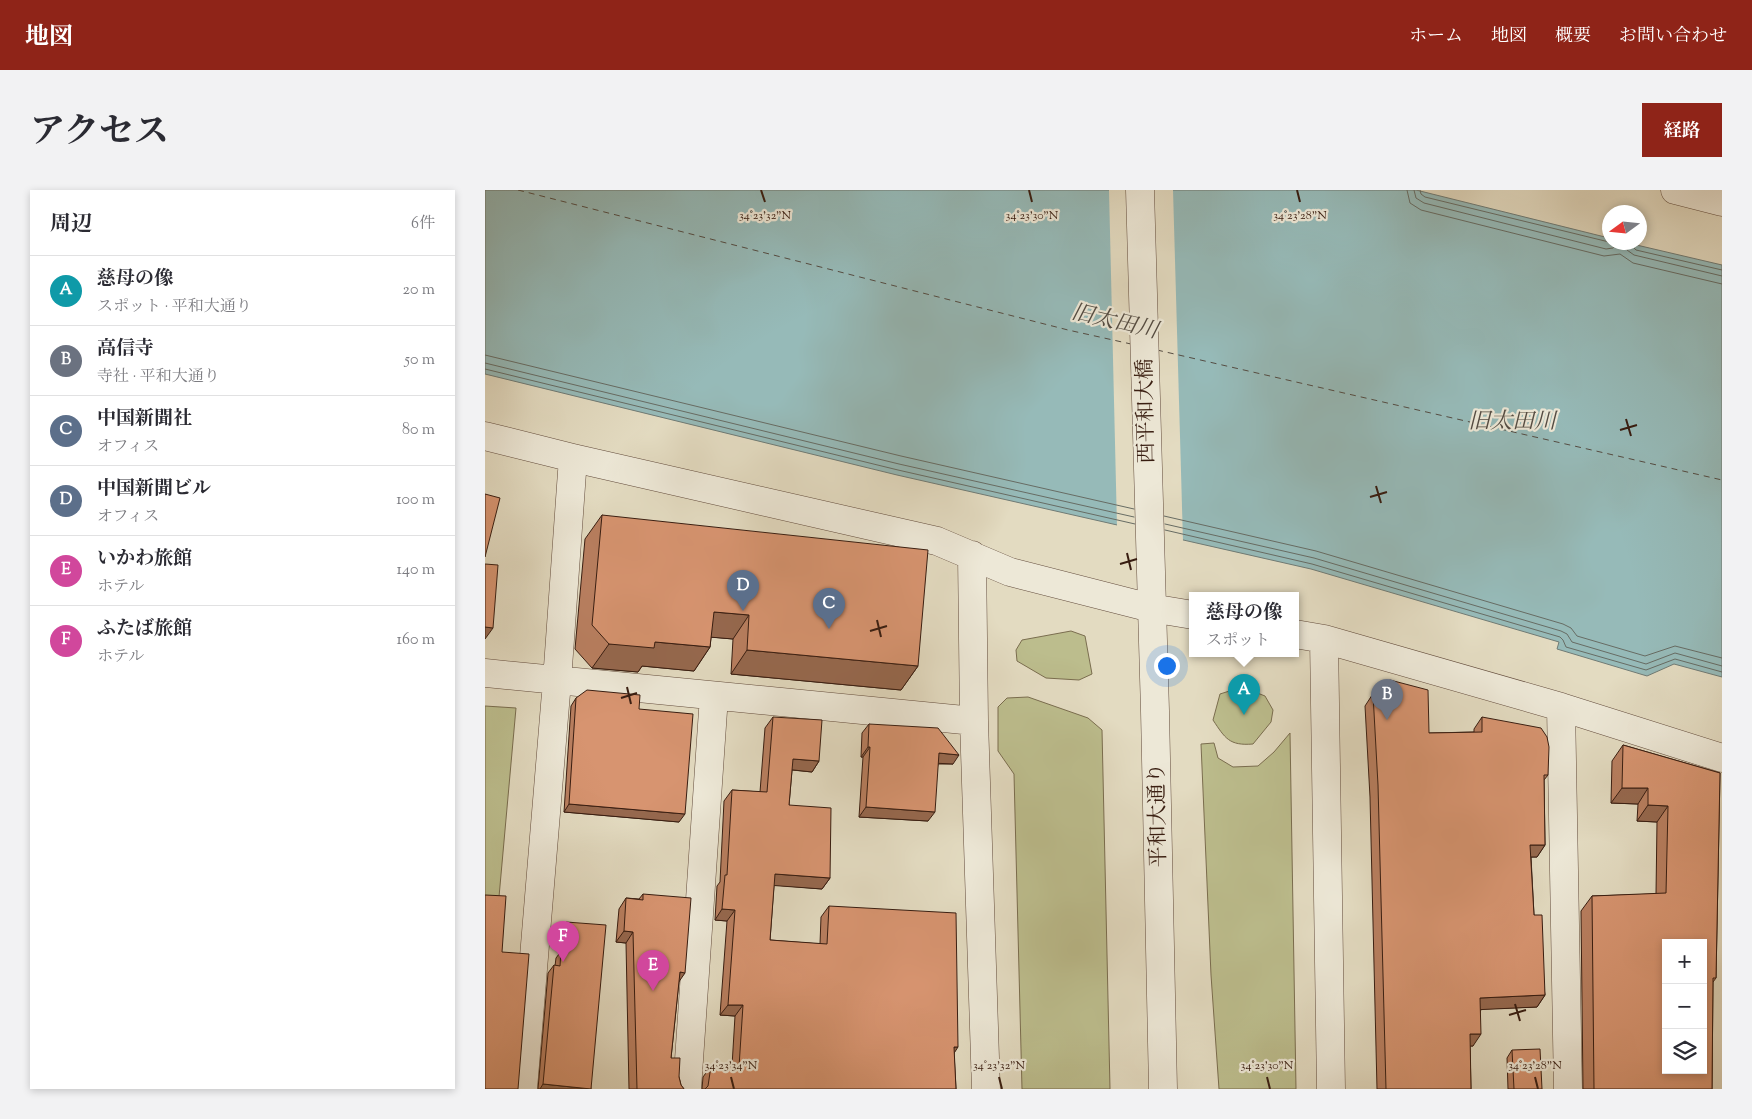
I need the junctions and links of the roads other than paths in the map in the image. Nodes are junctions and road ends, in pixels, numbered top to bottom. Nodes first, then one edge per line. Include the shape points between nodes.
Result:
1 (1140, 190) edge
2 (1675, 190) edge
3 (1722, 202) edge
4 (485, 436) edge
5 (573, 458) junction
6 (1149, 541) joint
7 (972, 555) junction
8 (1151, 608) junction
9 (1189, 614) edge
10 (1299, 635) edge
11 (1324, 639) junction
12 (485, 673) edge
13 (557, 681) junction
14 (713, 696) junction
15 (1561, 707) junction
16 (974, 721) junction
17 (1722, 758) edge
18 (523, 1089) edge
19 (687, 1089) edge
20 (986, 1089) edge
21 (1163, 1089) edge
22 (1331, 1089) edge
23 (1568, 1089) edge

1 - 6 street, 西平和大橋
2 - 3 street
4 - 5 street
5 - 7 street via 937,541
5 - 13 street
6 - 8 street, 平和大通り
7 - 8 street via 1010,572
7 - 16 street
8 - 9 street
8 - 21 street, 平和大通り
10 - 11 street
11 - 15 street
11 - 22 street
12 - 13 street
13 - 14 street
13 - 18 street
14 - 16 street
14 - 19 street
15 - 17 street
15 - 23 street
16 - 20 street

